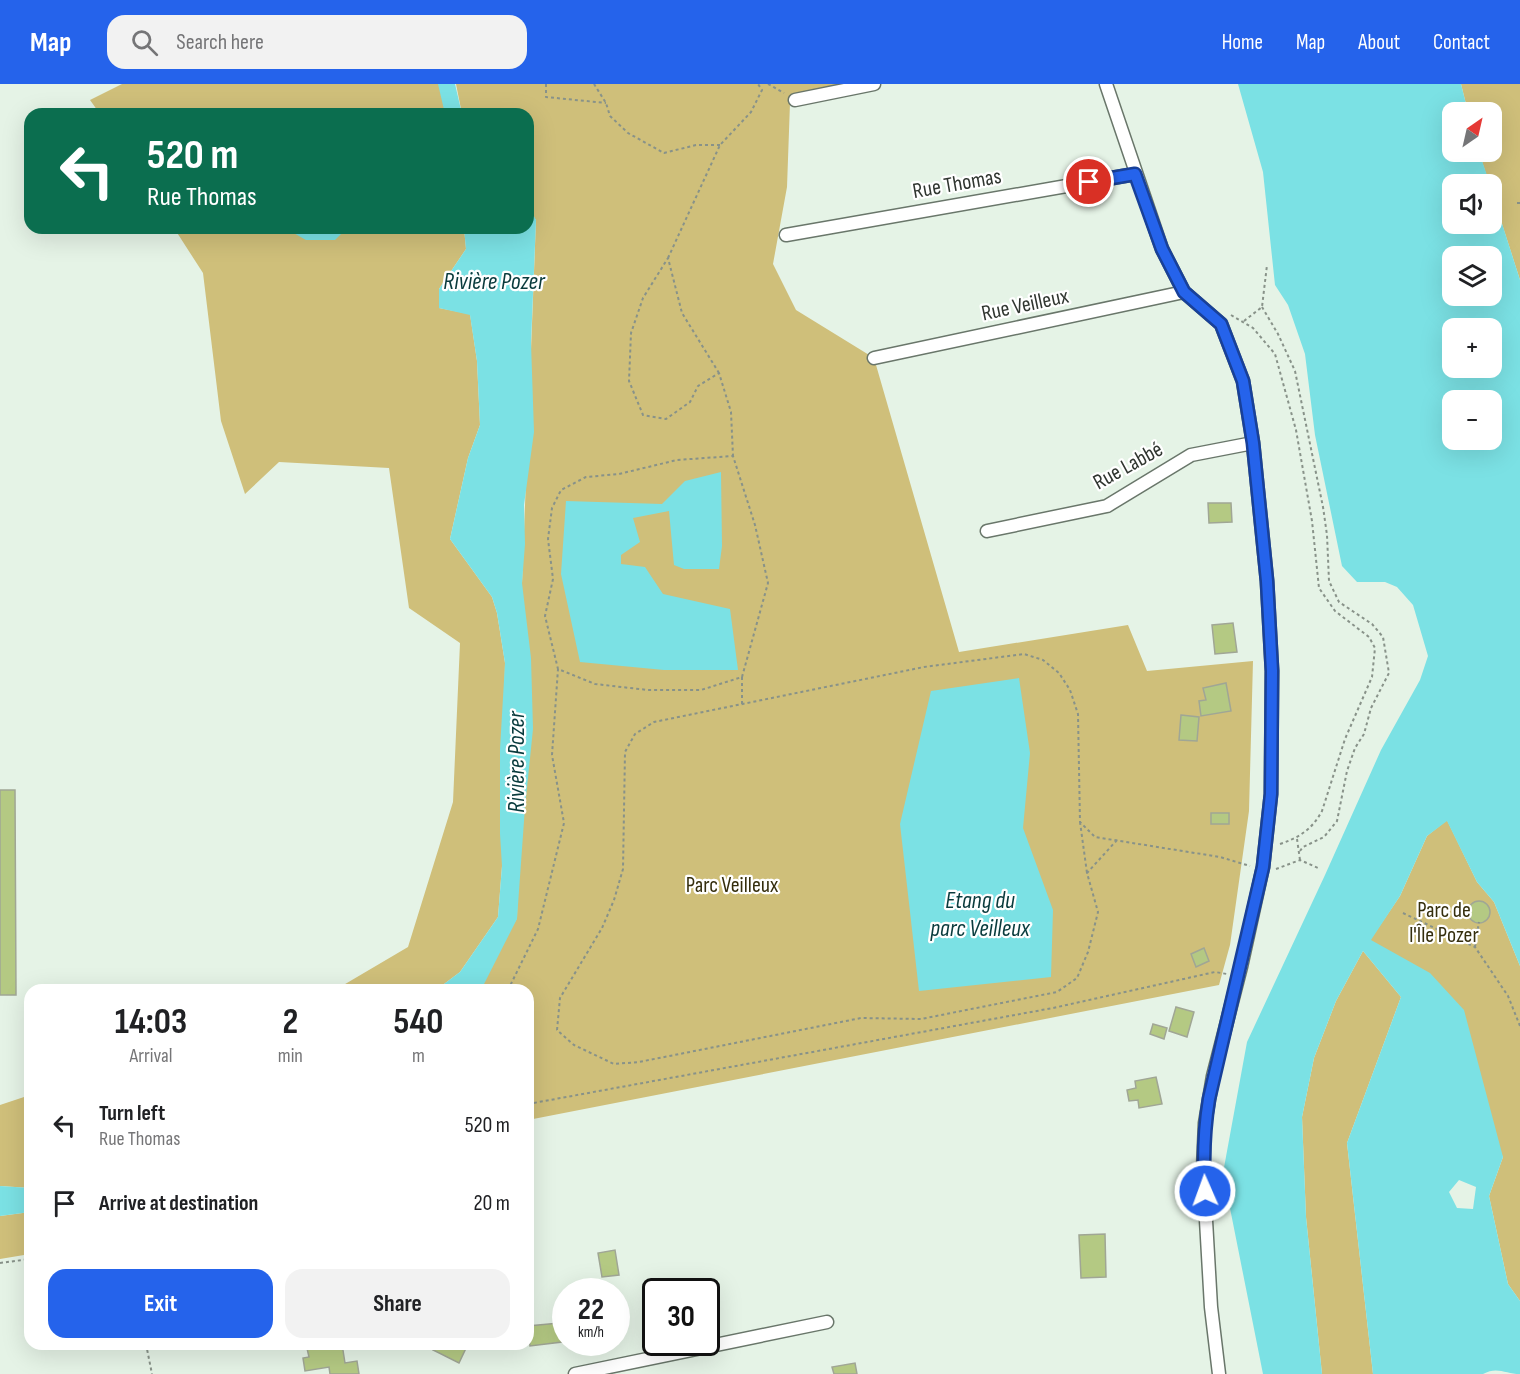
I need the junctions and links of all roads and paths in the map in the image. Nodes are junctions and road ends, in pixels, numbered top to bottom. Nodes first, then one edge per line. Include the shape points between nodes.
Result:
1 (546, 84) edge
2 (594, 84) edge
3 (758, 84) edge
4 (768, 84) edge
5 (874, 84) edge
6 (1106, 84) edge
7 (795, 100) joint
8 (606, 103) junction
9 (720, 145) junction
10 (1135, 174) junction
11 (786, 235) dead end
12 (668, 258) junction
13 (1267, 265) dead end
14 (1184, 292) junction
15 (1262, 307) junction
16 (1226, 313) dead end
17 (1244, 321) junction
18 (874, 358) dead end
19 (719, 373) junction
20 (1253, 443) junction
21 (733, 456) junction
22 (987, 531) dead end
23 (558, 669) junction
24 (742, 678) junction
25 (742, 704) junction
26 (1080, 822) junction
27 (1297, 838) junction
28 (1117, 840) junction
29 (1300, 851) junction
30 (1275, 854) dead end
31 (1300, 860) junction
32 (1274, 862) dead end
33 (1253, 866) dead end
34 (1318, 868) dead end
35 (1087, 873) junction
36 (1403, 914) dead end
37 (1479, 922) dead end
38 (1475, 947) junction
39 (1238, 977) junction
40 (511, 984) edge
41 (1520, 1026) edge
42 (534, 1103) edge
43 (24, 1260) edge
44 (0, 1263) edge
45 (827, 1322) dead end
46 (147, 1350) edge
47 (152, 1374) edge
48 (575, 1374) edge
49 (1219, 1374) edge

1 - 8 path via 546,97
2 - 8 path
3 - 9 path via 762,90 751,112
4 - 7 path
5 - 7 street
6 - 10 street
8 - 9 path via 610,117 628,133 664,153 696,145
9 - 12 path
10 - 11 street, Rue Thomas
10 - 14 street via 1162,249
12 - 19 path via 682,313
12 - 19 path via 642,298 631,333 629,381 643,415 666,419 690,402 698,386
13 - 15 path
14 - 18 street, Rue Veilleux
14 - 20 street via 1221,324 1243,381
15 - 17 path
15 - 29 path via 1295,371 1328,535 1329,581 1339,602 1372,624 1383,637 1389,673 1347,771 1337,821 1324,837
16 - 17 path
17 - 27 path via 1275,354 1296,430 1319,588 1335,612 1369,637 1375,648 1372,677 1345,739 1322,811
19 - 21 path via 730,412
20 - 22 street, Rue Labbé via 1191,454 1107,506
20 - 39 street via 1272,671 1271,794 1263,867
21 - 23 path via 677,460 619,474 586,477 561,490 552,508 548,539 553,579 545,616
21 - 24 path via 768,583
23 - 24 path via 595,684 648,690 701,690
23 - 40 path via 552,755 564,823 538,929
24 - 25 path
25 - 26 path via 924,667 1024,654 1043,660 1059,673 1078,714
25 - 35 path via 654,722 634,734 625,752 623,868 602,928 560,998 557,1030 574,1045 614,1064 639,1062 861,1018 921,1019 1057,992 1077,978 1088,952 1098,912
26 - 28 path via 1095,837
26 - 35 path
27 - 29 path
27 - 30 path via 1276,845
28 - 33 path
28 - 35 path
29 - 31 path
31 - 32 path via 1273,870
31 - 34 path
36 - 38 path
37 - 38 path
38 - 41 path via 1508,996
39 - 42 path via 1215,972 1041,1010
39 - 49 street via 1213,1076 1203,1168
43 - 44 path
45 - 48 street
46 - 47 path

